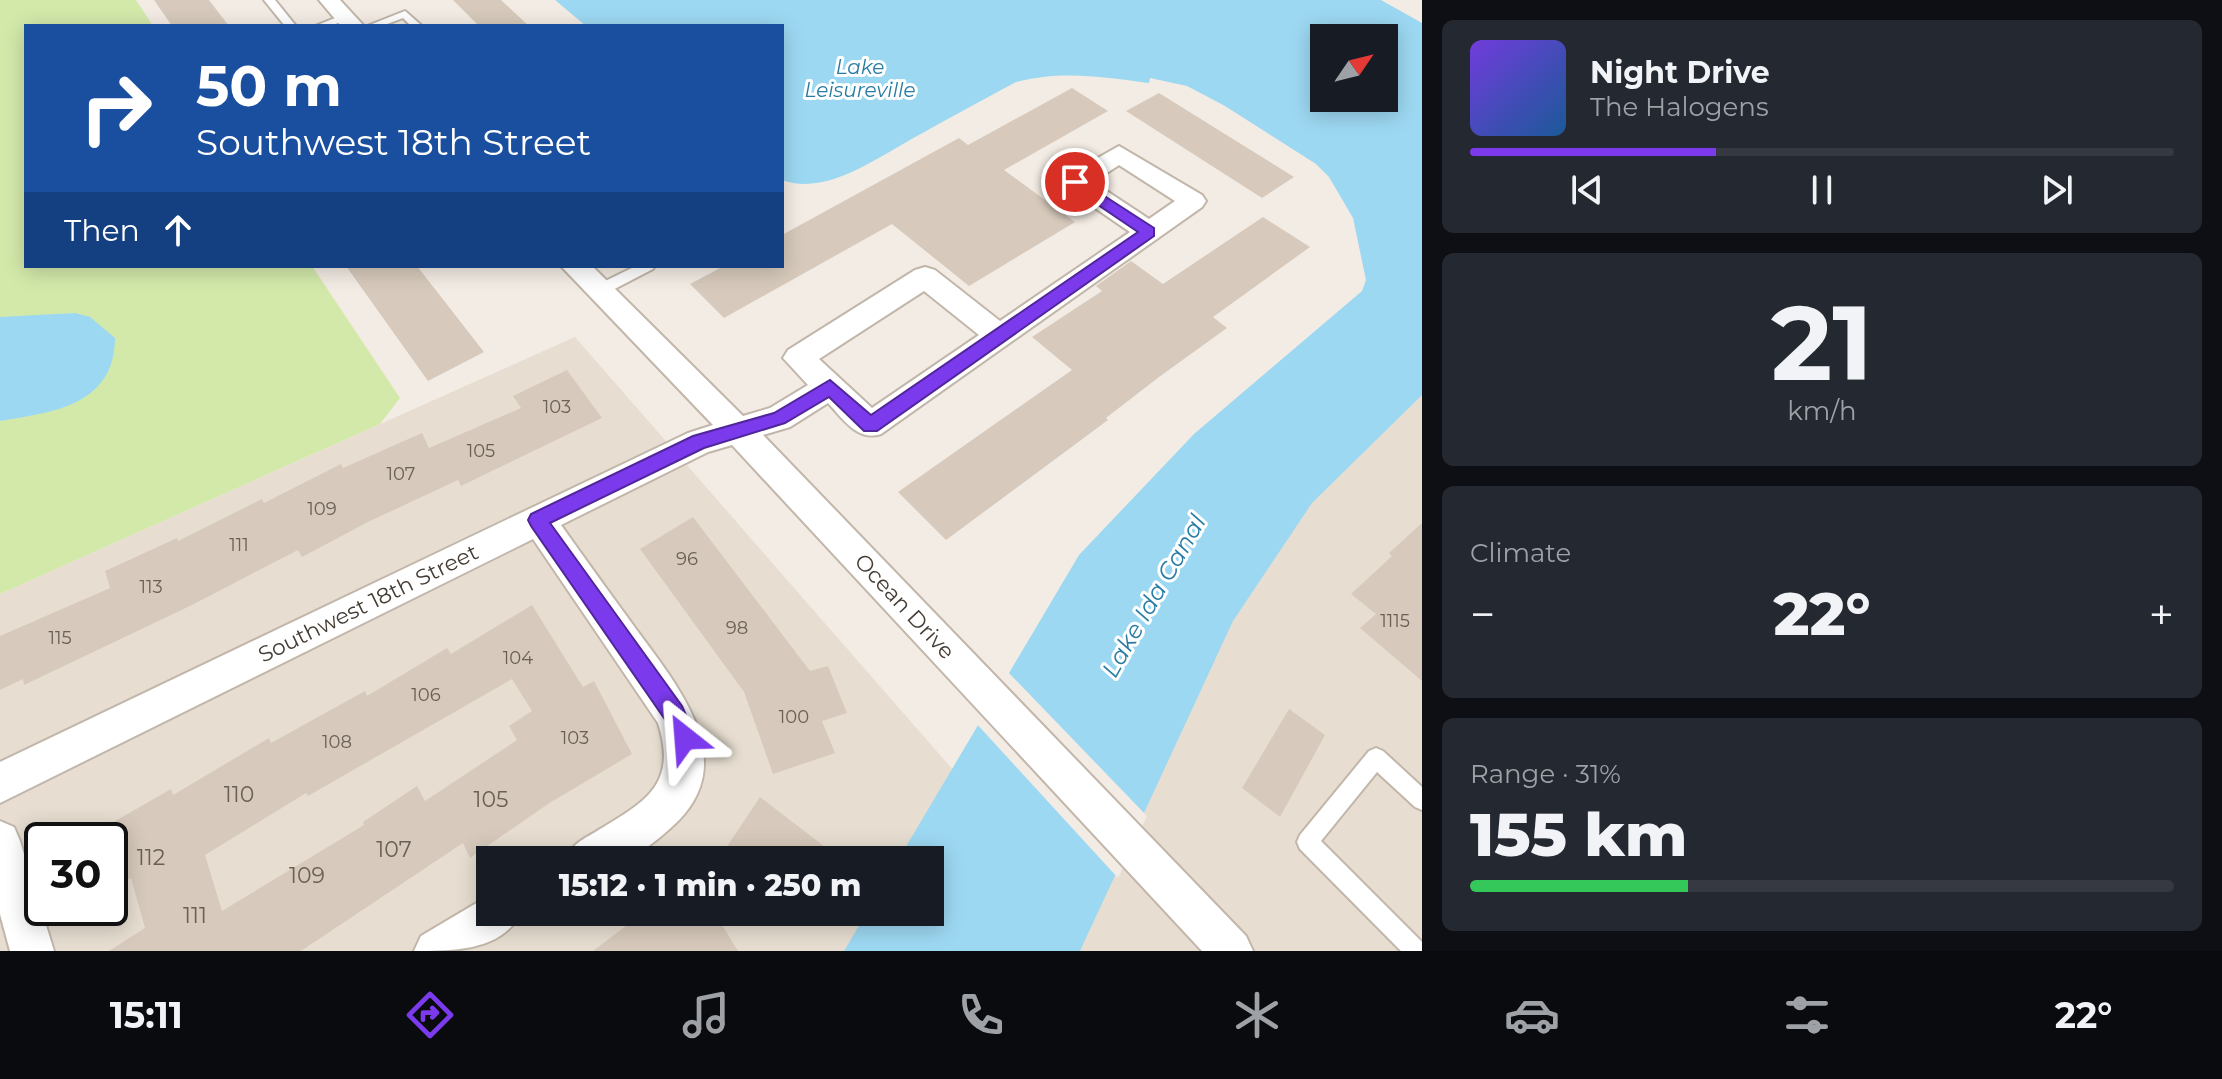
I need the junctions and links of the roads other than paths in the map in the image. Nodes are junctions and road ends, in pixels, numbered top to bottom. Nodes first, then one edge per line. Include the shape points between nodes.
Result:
1 (269, 0) edge
2 (329, 0) edge
3 (349, 22) edge
4 (289, 24) edge
5 (378, 24) edge
6 (415, 24) edge
7 (1149, 232) dead end
8 (577, 268) edge
9 (644, 268) edge
10 (598, 291) junction
11 (1000, 336) junction
12 (830, 387) junction
13 (739, 430) junction
14 (538, 520) junction
15 (0, 783) edge
16 (1422, 800) edge
17 (0, 841) edge
18 (609, 846) edge
19 (477, 926) edge
20 (32, 951) edge
21 (436, 951) edge
22 (1231, 951) edge
23 (1416, 951) edge

1 - 4 lane
2 - 3 street
5 - 6 lane via 405,14
7 - 11 street
8 - 10 street, Ocean Drive
9 - 10 lane
10 - 13 street, Ocean Drive
11 - 12 street via 870,425
11 - 12 street via 925,277 798,358
12 - 13 street, Southwest 18th Street via 779,418
13 - 14 street, Southwest 18th Street via 699,442
13 - 22 street, Ocean Drive
14 - 15 street, Southwest 18th Street
14 - 18 street via 674,713 685,738 687,767 676,795 655,818
16 - 23 lane via 1376,758 1307,842
17 - 20 street
19 - 21 street

